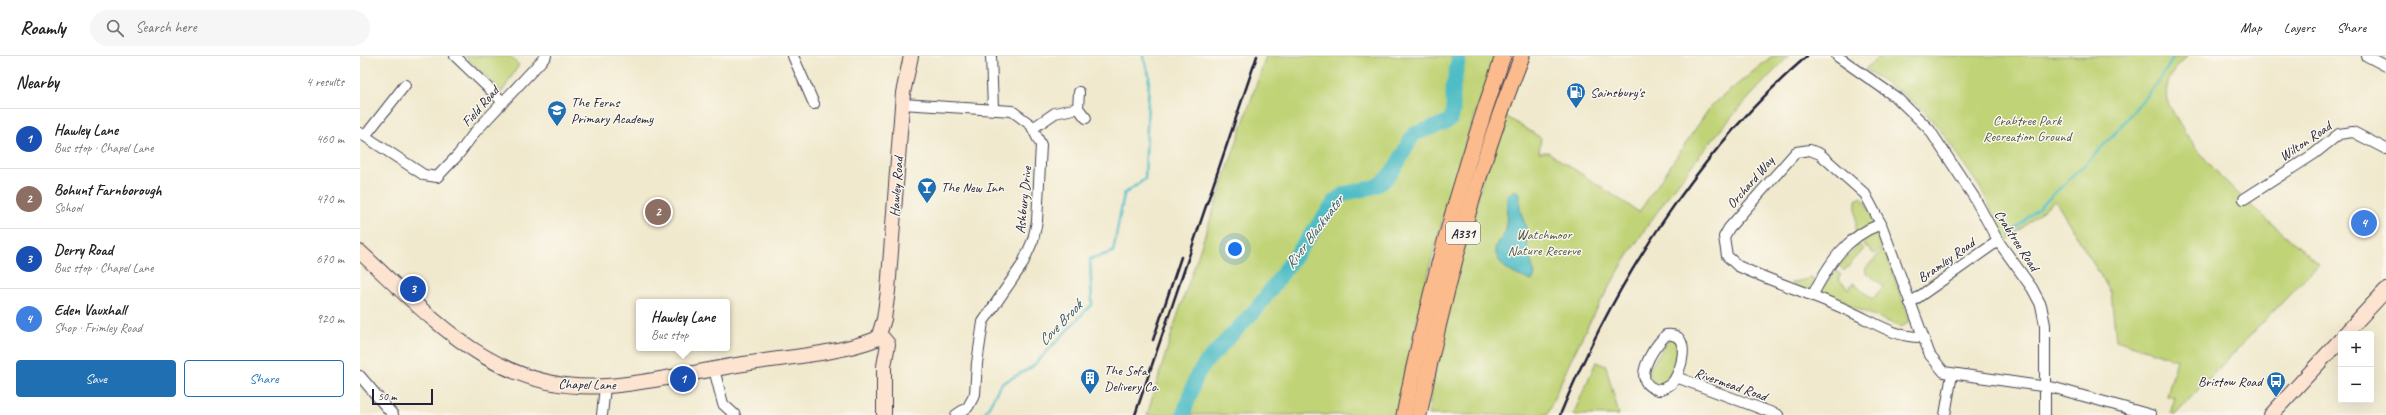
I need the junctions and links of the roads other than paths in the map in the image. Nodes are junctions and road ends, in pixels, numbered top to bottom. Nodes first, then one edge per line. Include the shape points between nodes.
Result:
1 (455, 56) edge
2 (546, 56) edge
3 (793, 56) edge
4 (911, 56) edge
5 (991, 56) edge
6 (1503, 56) edge
7 (1522, 56) edge
8 (1837, 56) edge
9 (2367, 56) edge
10 (2386, 66) edge
11 (405, 84) dead end
12 (1079, 92) dead end
13 (503, 102) junction
14 (814, 104) dead end
15 (902, 104) junction
16 (993, 108) junction
17 (1078, 108) junction
18 (1086, 118) dead end
19 (1033, 128) junction
20 (362, 135) edge
21 (2386, 149) edge
22 (2244, 199) dead end
23 (1881, 224) junction
24 (1998, 241) junction
25 (360, 252) edge
26 (2386, 290) edge
27 (1812, 296) junction
28 (1910, 303) junction
29 (2348, 331) edge
30 (1923, 337) junction
31 (2338, 341) edge
32 (879, 345) junction
33 (714, 369) junction
34 (1952, 374) junction
35 (360, 376) edge
36 (1676, 377) junction
37 (605, 386) junction
38 (2045, 387) junction
39 (393, 415) edge
40 (602, 415) edge
41 (735, 415) edge
42 (884, 415) edge
43 (956, 415) edge
44 (1404, 415) edge
45 (1419, 415) edge
46 (1778, 415) edge
47 (1945, 415) edge
48 (2045, 415) edge
49 (2151, 415) edge
50 (2271, 415) edge

1 - 13 street
2 - 13 street, Field Road
3 - 14 street
4 - 15 street, Hawley Road
5 - 16 street
6 - 44 main road, A331 via 1451,215 1416,354
7 - 45 main road, A331 via 1482,168 1460,241
8 - 24 street, Crabtree Road via 1897,98 1929,129 1974,197
9 - 10 street
11 - 20 street
12 - 17 street
13 - 20 street, Field Road via 437,177 424,175
15 - 16 street, Ashbury Drive
15 - 32 street, Hawley Road via 884,319
16 - 19 street, Ashbury Drive via 1018,113
17 - 18 street
17 - 19 street via 1055,113
19 - 43 street, Ashbury Drive via 1042,154 1036,230 1022,264 983,322 975,394 968,407
21 - 22 street, Wilton Road via 2353,132 2339,134 2314,154
23 - 27 street via 1854,236 1825,271
23 - 27 street, Orchard Way via 1865,194 1836,167 1815,152 1796,152 1730,226 1724,237 1724,246 1727,256 1738,266
23 - 28 street, Orchard Way
24 - 28 street, Bramley Road
24 - 38 street, Crabtree Road via 2032,288 2041,305 2045,325
25 - 37 street, Chapel Lane via 436,322 459,341 495,364 533,379 579,387
26 - 29 street
27 - 30 street, Orchard Way via 1849,310 1896,334 1910,338
28 - 30 street, Orchard Way
30 - 34 street, Orchard Way via 1938,367
31 - 50 street
32 - 33 street, Chapel Lane
32 - 42 street, Hawley Road via 884,366
33 - 37 street, Chapel Lane
33 - 41 street via 723,404
34 - 38 street, Orchard Way
34 - 47 street
35 - 39 street
36 - 36 street, Rivermead Road via 1671,384 1659,390 1644,381 1643,370 1666,335 1676,335 1683,343 1684,349
36 - 46 street, Rivermead Road
37 - 40 street
38 - 48 street, Crabtree Road
38 - 49 street via 2066,390

